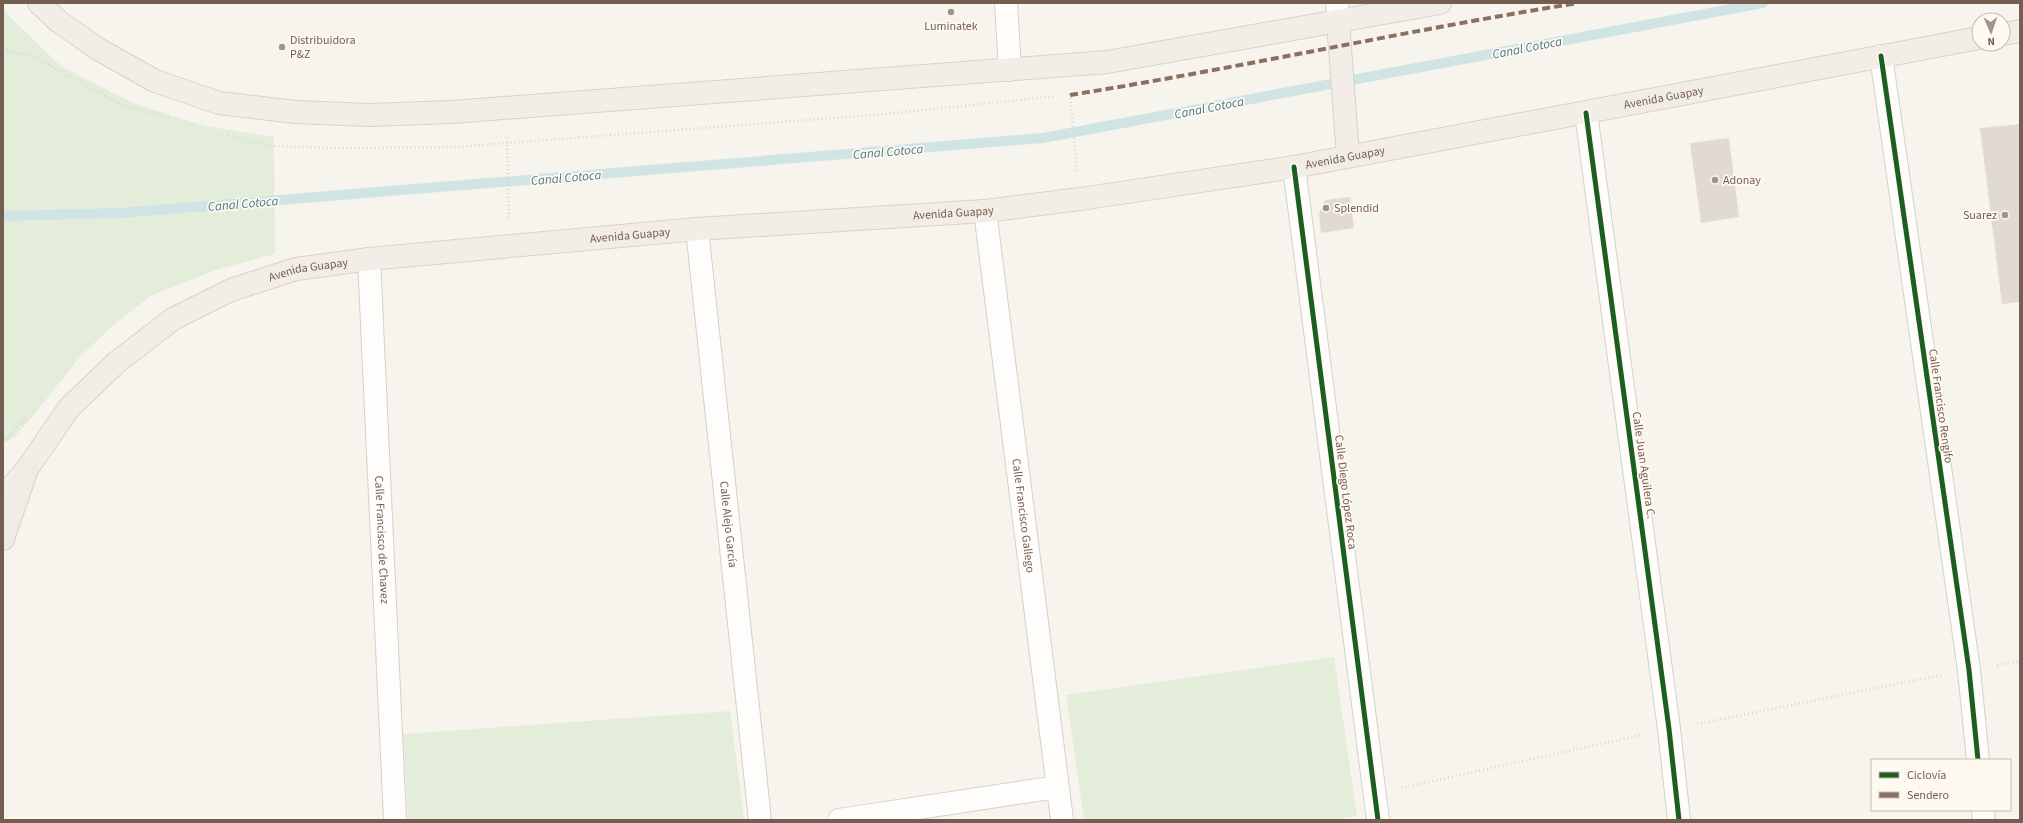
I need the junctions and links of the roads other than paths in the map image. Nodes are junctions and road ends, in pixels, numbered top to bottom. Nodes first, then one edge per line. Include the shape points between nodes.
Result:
1 (39, 3) edge
2 (1006, 3) edge
3 (1440, 3) edge
4 (1338, 12) edge
5 (1971, 39) edge
6 (1882, 56) junction
7 (1010, 70) junction
8 (1586, 113) junction
9 (1348, 156) junction
10 (1294, 166) junction
11 (985, 211) junction
12 (697, 229) junction
13 (369, 259) junction
14 (27, 469) junction
15 (3, 496) edge
16 (3, 539) edge
17 (1978, 759) edge
18 (1057, 787) junction
19 (395, 820) edge
20 (760, 820) edge
21 (840, 820) edge
22 (1062, 820) edge
23 (1378, 820) edge
24 (1679, 820) edge

1 - 7 main road via 58,21 92,45 155,81 219,103 296,112 369,115 452,112
2 - 7 street
3 - 4 main road
4 - 7 main road via 1107,62
4 - 9 main road
5 - 6 main road, Avenida Guapay
6 - 8 main road, Avenida Guapay
6 - 17 street, Calle Francisco Rengifo via 1969,670
8 - 9 main road, Avenida Guapay
8 - 24 street, Calle Juan Aguilera C.
9 - 10 main road, Avenida Guapay
10 - 11 main road, Avenida Guapay
10 - 23 street, Calle Diego López Roca
11 - 12 main road, Avenida Guapay
11 - 18 street, Calle Francisco Gallego
12 - 13 main road, Avenida Guapay
12 - 20 street, Calle Alejo García
13 - 14 main road, Avenida Guapay via 296,269 231,290 173,319 117,362 69,408
13 - 19 street, Calle Francisco de Chavez
14 - 15 main road, Avenida Guapay
14 - 16 highway
18 - 21 street
18 - 22 street, Calle Francisco Gallego

